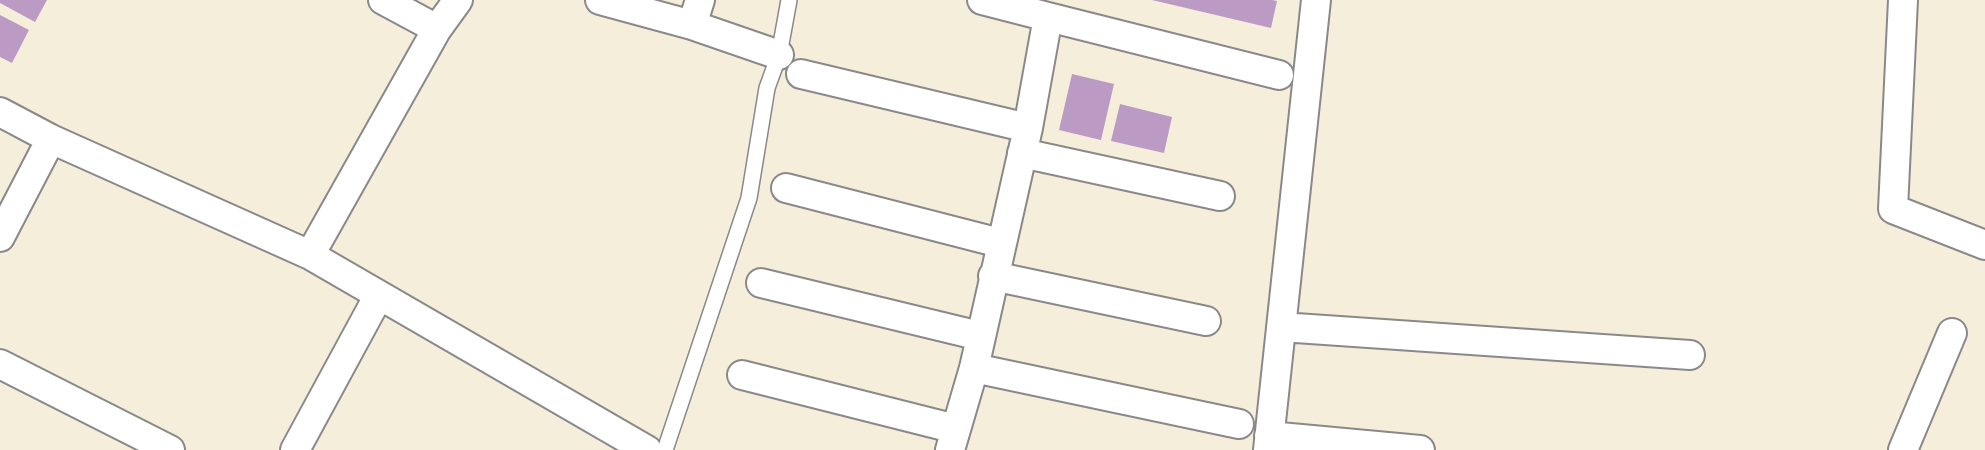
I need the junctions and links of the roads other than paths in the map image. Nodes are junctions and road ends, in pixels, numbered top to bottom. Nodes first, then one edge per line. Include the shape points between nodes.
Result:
1 (383, 0) edge
2 (458, 0) edge
3 (600, 0) edge
4 (789, 0) edge
5 (981, 0) edge
6 (1316, 0) edge
7 (1903, 0) edge
8 (696, 13) edge
9 (1048, 17) junction
10 (438, 29) junction
11 (778, 55) junction
12 (801, 74) dead end
13 (1279, 75) dead end
14 (0, 112) edge
15 (51, 139) junction
16 (1025, 140) junction
17 (786, 188) dead end
18 (1220, 196) dead end
19 (0, 237) edge
20 (1000, 243) junction
21 (1985, 245) edge
22 (310, 255) junction
23 (993, 276) junction
24 (761, 283) dead end
25 (379, 295) junction
26 (1206, 321) dead end
27 (1281, 327) junction
28 (1952, 333) dead end
29 (980, 336) junction
30 (1690, 355) dead end
31 (0, 364) edge
32 (974, 368) junction
33 (742, 375) dead end
34 (1239, 424) dead end
35 (953, 440) edge
36 (1268, 443) edge
37 (170, 450) edge
38 (295, 450) edge
39 (646, 450) edge
40 (665, 450) edge
41 (1420, 450) edge
42 (1903, 450) edge

1 - 10 street
2 - 10 street
3 - 8 street
4 - 11 lane
5 - 9 street
6 - 27 street
7 - 21 street via 1893,209
8 - 11 street
9 - 13 street
9 - 16 street
10 - 22 street
11 - 40 lane via 767,88 749,198
12 - 16 street
14 - 15 street
15 - 19 street
15 - 22 street
16 - 18 street
16 - 20 street
17 - 20 street
20 - 23 street
22 - 25 street
23 - 26 street
23 - 29 street
24 - 29 street
25 - 38 street
25 - 39 street
27 - 30 street
27 - 36 street
28 - 42 street
29 - 32 street
31 - 37 street
32 - 34 street
32 - 35 street
33 - 35 street
36 - 41 street

